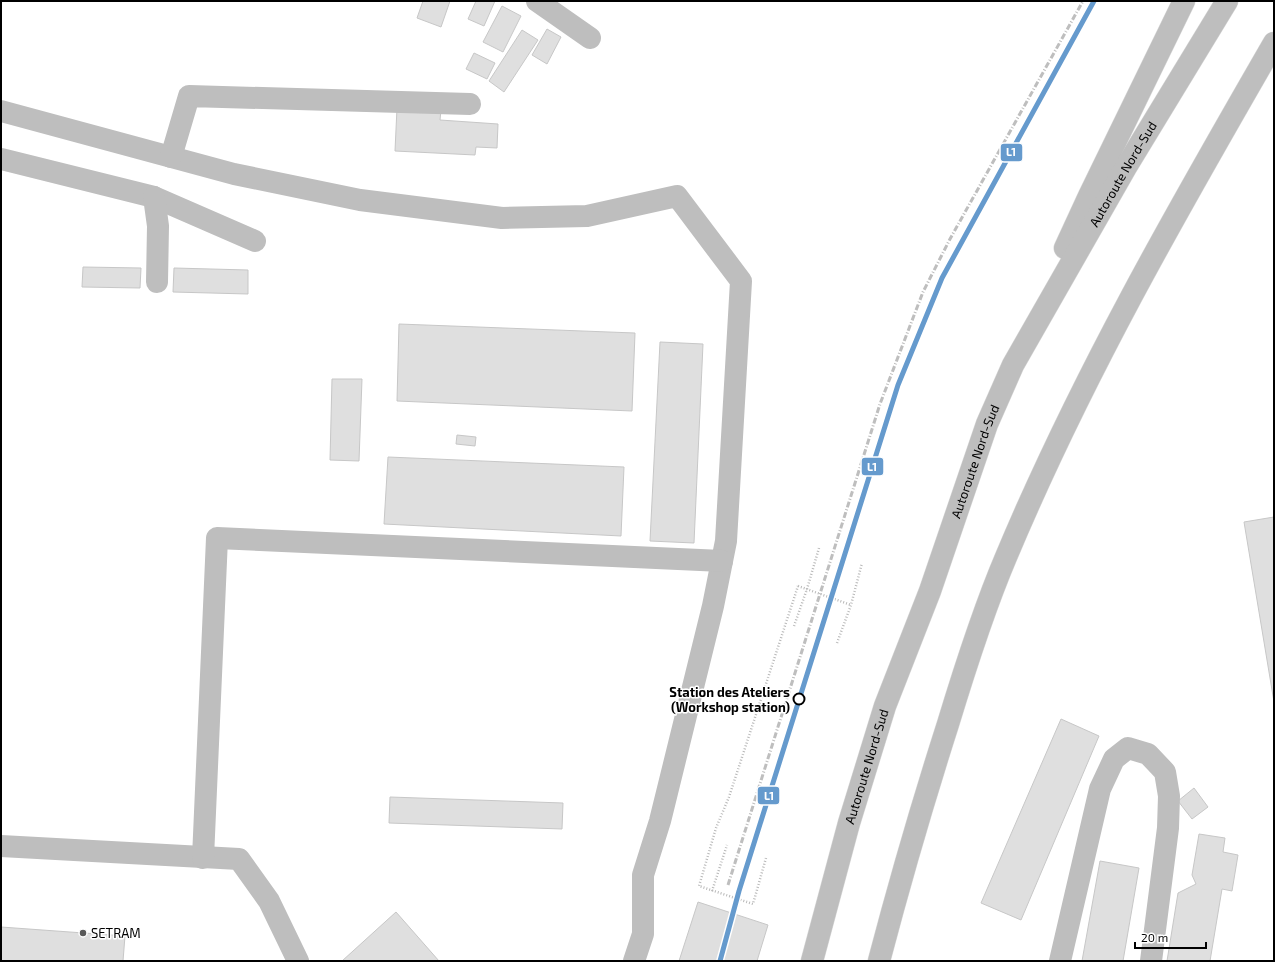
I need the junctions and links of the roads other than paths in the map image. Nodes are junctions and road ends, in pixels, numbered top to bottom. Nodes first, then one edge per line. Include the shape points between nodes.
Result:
1 (537, 1) edge
2 (1184, 1) edge
3 (1227, 1) edge
4 (590, 38) dead end
5 (1274, 43) edge
6 (470, 104) dead end
7 (1, 111) edge
8 (171, 157) junction
9 (1, 159) edge
10 (154, 197) junction
11 (254, 241) dead end
12 (158, 282) dead end
13 (1013, 364) junction
14 (722, 561) junction
15 (1, 846) edge
16 (203, 858) junction
17 (298, 961) edge
18 (634, 961) edge
19 (812, 961) edge
20 (879, 961) edge
21 (1060, 961) edge
22 (1151, 961) edge

1 - 4 main road
2 - 13 main road via 1089,196
3 - 13 main road, Autoroute Nord-Sud via 1126,167
5 - 20 main road via 1132,293 1055,443 1004,560 964,672 920,811
6 - 8 main road via 189,96
7 - 8 main road
8 - 14 main road via 234,174 360,200 502,218 587,216 678,196 741,281 726,541
9 - 10 main road
10 - 11 main road
10 - 12 main road via 158,226
13 - 19 main road, Autoroute Nord-Sud via 987,424 930,591 885,706 849,823
14 - 16 main road via 217,538
14 - 18 main road via 660,821 643,874 643,934
15 - 16 main road
16 - 17 main road via 239,859 269,901
21 - 22 main road via 1100,790 1114,759 1128,748 1148,754 1165,772 1169,796 1168,828

